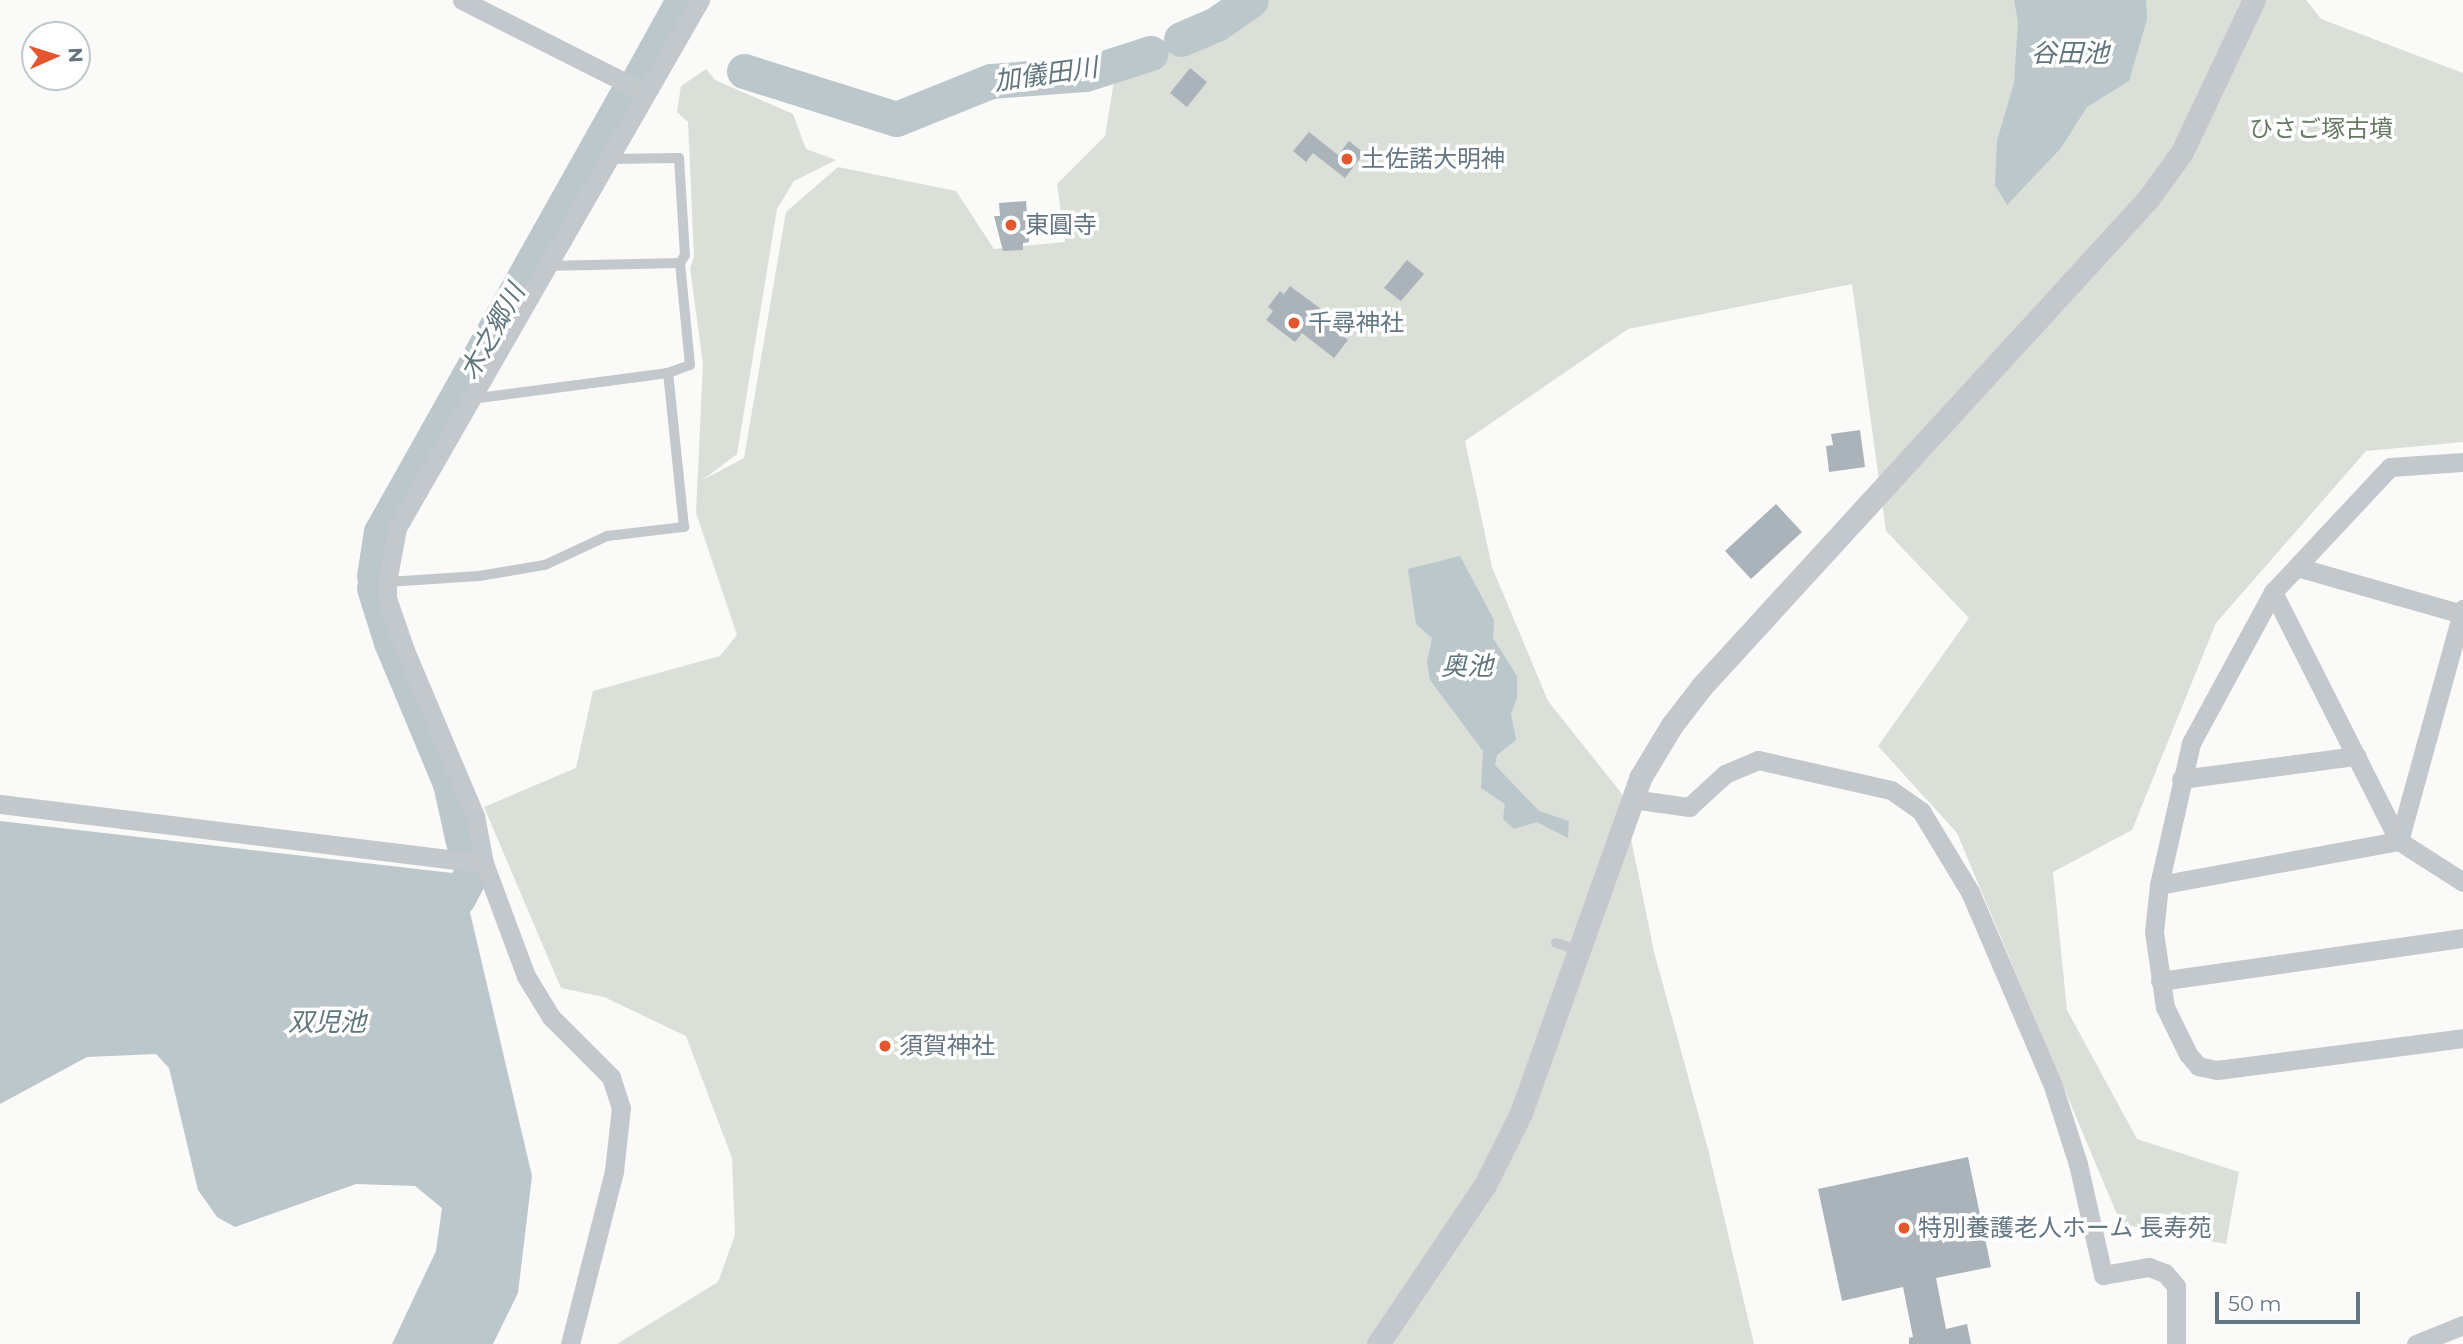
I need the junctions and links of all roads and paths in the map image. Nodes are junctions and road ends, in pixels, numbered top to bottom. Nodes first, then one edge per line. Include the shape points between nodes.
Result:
1 (461, 0) edge
2 (700, 0) edge
3 (2254, 0) edge
4 (646, 93) junction
5 (608, 159) junction
6 (680, 263) junction
7 (546, 266) junction
8 (668, 373) junction
9 (470, 399) junction
10 (2463, 462) edge
11 (2297, 567) junction
12 (387, 582) junction
13 (2273, 592) junction
14 (2462, 612) edge
15 (2356, 756) junction
16 (2181, 779) junction
17 (1632, 799) junction
18 (0, 804) edge
19 (2399, 841) junction
20 (484, 863) junction
21 (2463, 882) edge
22 (2159, 885) junction
23 (2463, 938) edge
24 (1556, 943) dead end
25 (1579, 950) junction
26 (2160, 981) junction
27 (2463, 1038) edge
28 (2463, 1325) edge
29 (570, 1344) edge
30 (1378, 1344) edge
31 (2176, 1344) edge
32 (2416, 1344) edge

1 - 4 street
2 - 4 street
3 - 17 street via 2182,152 2148,199 1702,686 1672,725
4 - 5 street
5 - 6 lane via 679,158 685,255
5 - 7 street
6 - 7 lane
6 - 8 lane via 690,365
7 - 9 street
8 - 9 lane
8 - 12 lane via 684,527 607,536 545,565 480,576
9 - 12 street via 397,528
10 - 11 street via 2390,467
11 - 13 street
11 - 14 street
12 - 20 street via 387,598 404,650 475,816
13 - 15 street
13 - 16 street via 2191,743
14 - 19 street
15 - 16 street
15 - 19 street
16 - 22 street
17 - 25 street
17 - 31 street via 1689,807 1725,774 1758,761 1891,790 1921,811 1970,892 2053,1086 2078,1164 2103,1275 2149,1267 2165,1273 2176,1286
18 - 20 street
19 - 21 street
19 - 22 street
20 - 29 street via 527,976 551,1017 611,1077 621,1108 614,1171
22 - 26 street via 2154,932
23 - 26 street
24 - 25 lane
25 - 30 street via 1521,1113 1485,1185
26 - 27 street via 2165,1007 2188,1054 2199,1066 2217,1070
28 - 32 street

